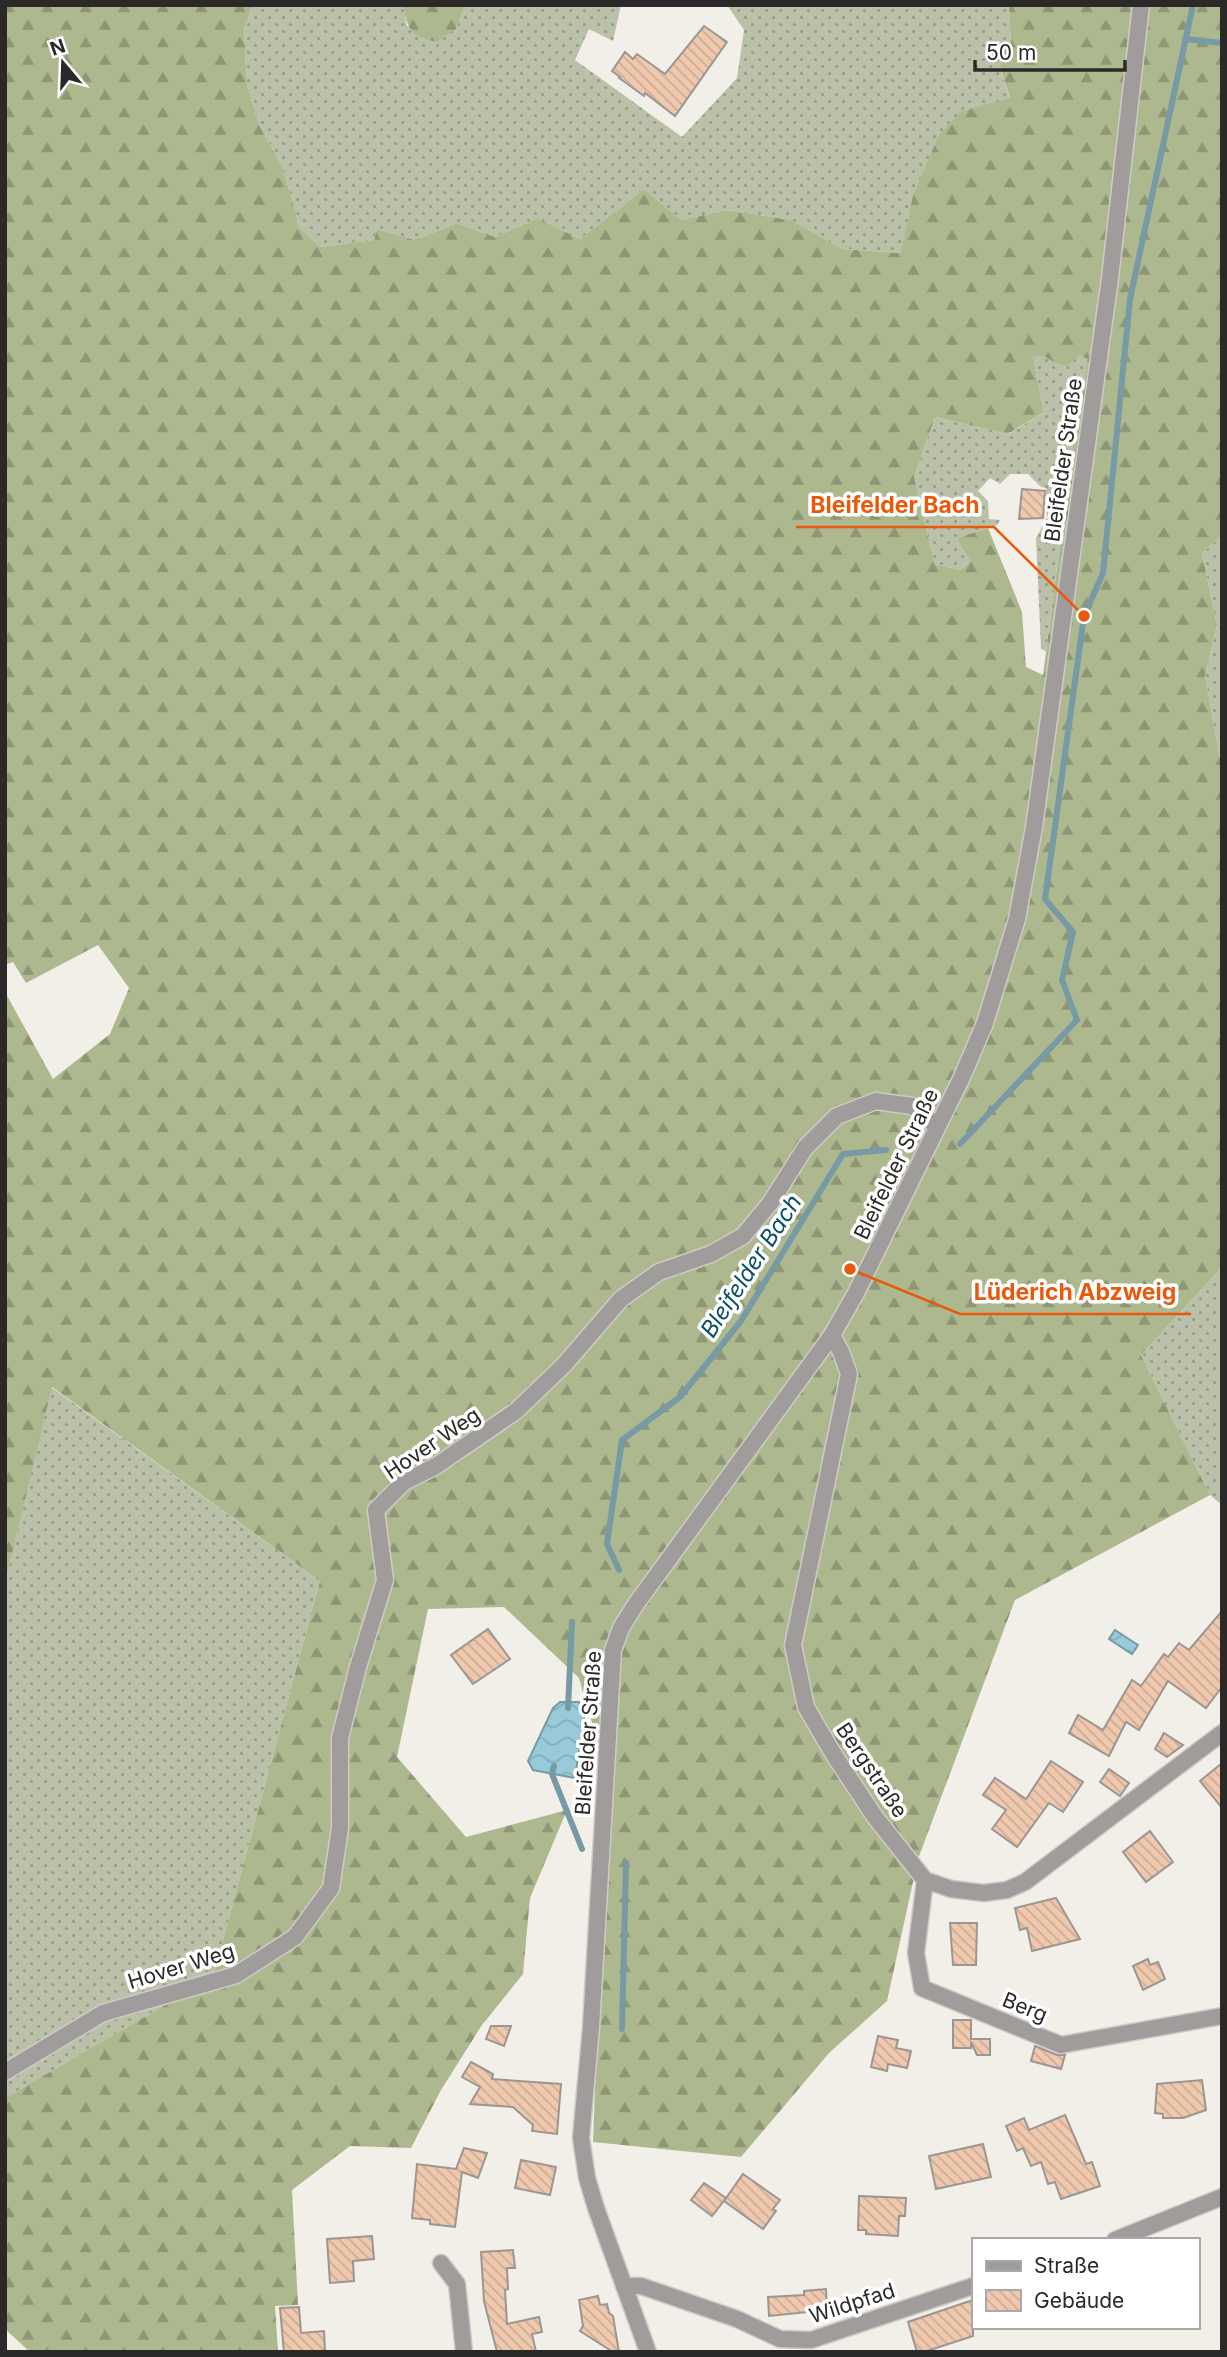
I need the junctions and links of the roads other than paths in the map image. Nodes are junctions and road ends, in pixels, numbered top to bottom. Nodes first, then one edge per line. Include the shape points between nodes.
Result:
1 (1141, 5) edge
2 (937, 1126) junction
3 (832, 1335) junction
4 (1222, 1733) edge
5 (925, 1880) junction
6 (1222, 2016) edge
7 (5, 2072) edge
8 (1222, 2197) edge
9 (1120, 2238) edge
10 (441, 2263) dead end
11 (624, 2286) junction
12 (972, 2286) edge
13 (464, 2352) edge
14 (648, 2352) edge

1 - 2 street, Bleifelder Straße via 1110,278 1026,876 985,1023
2 - 3 street, Bleifelder Straße
2 - 7 street, Hover Weg via 912,1106 876,1101 837,1116 805,1148 743,1236 711,1254 659,1272 621,1299 564,1365 516,1411 436,1466 404,1482 376,1510 385,1580 340,1738 341,1828 331,1888 295,1937 236,1975 103,2013
3 - 5 street, Bergstraße via 849,1374 793,1645 806,1707 875,1817
3 - 11 street, Bleifelder Straße via 635,1604 613,1650 581,2138 587,2178
4 - 5 street via 1025,1882 984,1893
5 - 6 street, Berg via 916,1953 922,1988 1061,2045
8 - 9 street
10 - 13 street via 457,2284
11 - 12 street, Wildpfad via 641,2286 780,2339 797,2341
11 - 14 street, Bleifelder Straße

